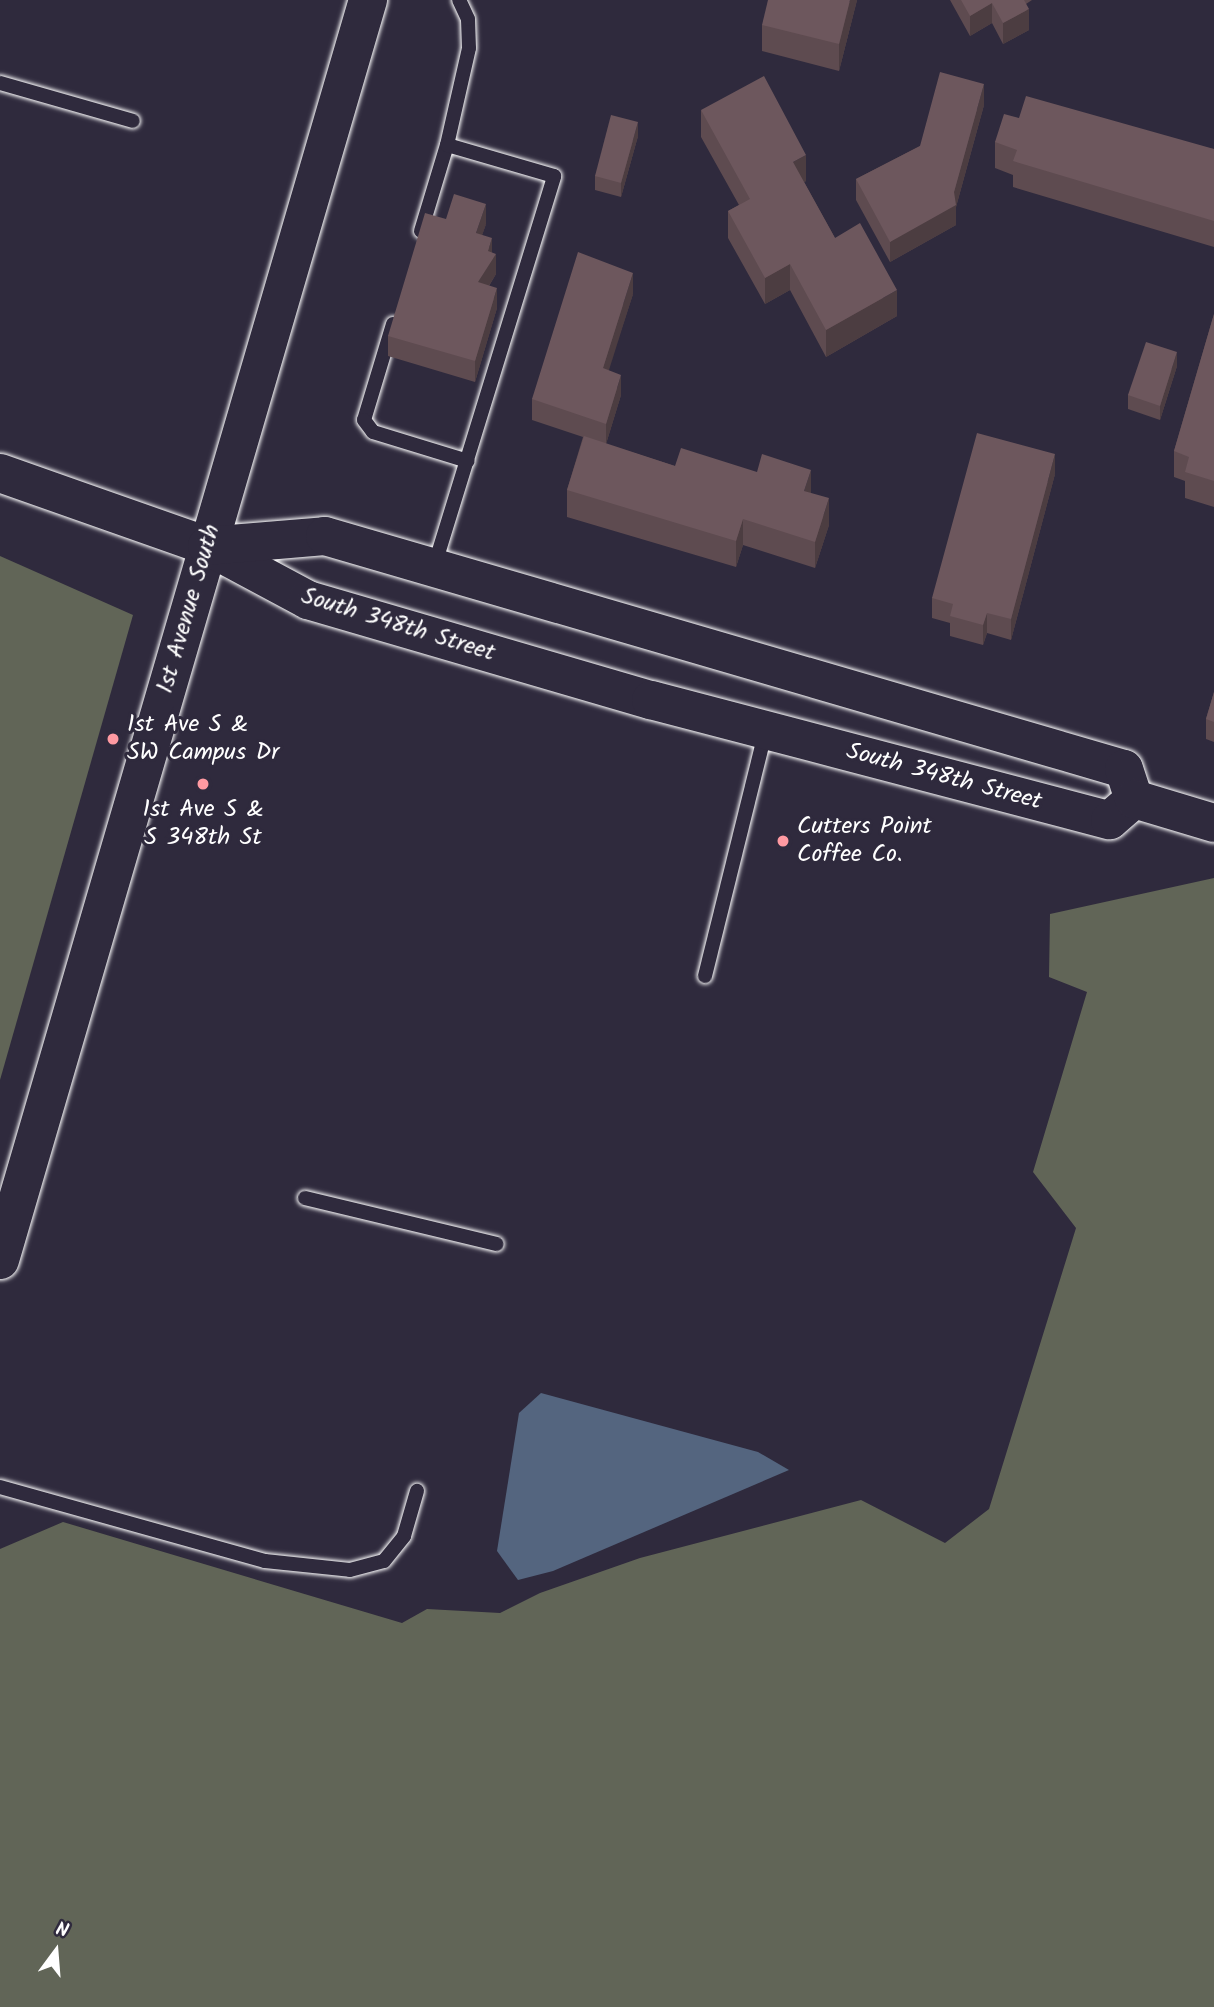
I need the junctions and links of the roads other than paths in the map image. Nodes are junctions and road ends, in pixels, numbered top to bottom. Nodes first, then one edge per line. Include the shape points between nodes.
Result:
1 (368, 0) edge
2 (459, 0) edge
3 (0, 83) edge
4 (133, 121) dead end
5 (447, 145) junction
6 (415, 250) edge
7 (400, 303) edge
8 (468, 461) junction
9 (0, 473) edge
10 (207, 546) junction
11 (434, 568) junction
12 (765, 731) junction
13 (1134, 799) junction
14 (1214, 823) edge
15 (705, 976) dead end
16 (305, 1198) dead end
17 (497, 1244) dead end
18 (0, 1260) edge
19 (0, 1488) edge
20 (417, 1491) dead end

1 - 10 main road, 1st Avenue South
2 - 5 lane via 468,19 468,48
3 - 4 lane
5 - 6 lane
5 - 8 lane via 554,176
7 - 8 lane via 364,420 373,432
8 - 11 lane
9 - 10 main road, South 348th Street
10 - 11 main road via 325,536
10 - 12 main road, South 348th Street via 308,600
10 - 18 main road, 1st Avenue South
11 - 13 main road via 1124,769
12 - 13 main road, South 348th Street via 1110,820
12 - 15 lane
13 - 14 main road
16 - 17 lane
19 - 20 lane via 265,1561 350,1570 384,1561 404,1536

